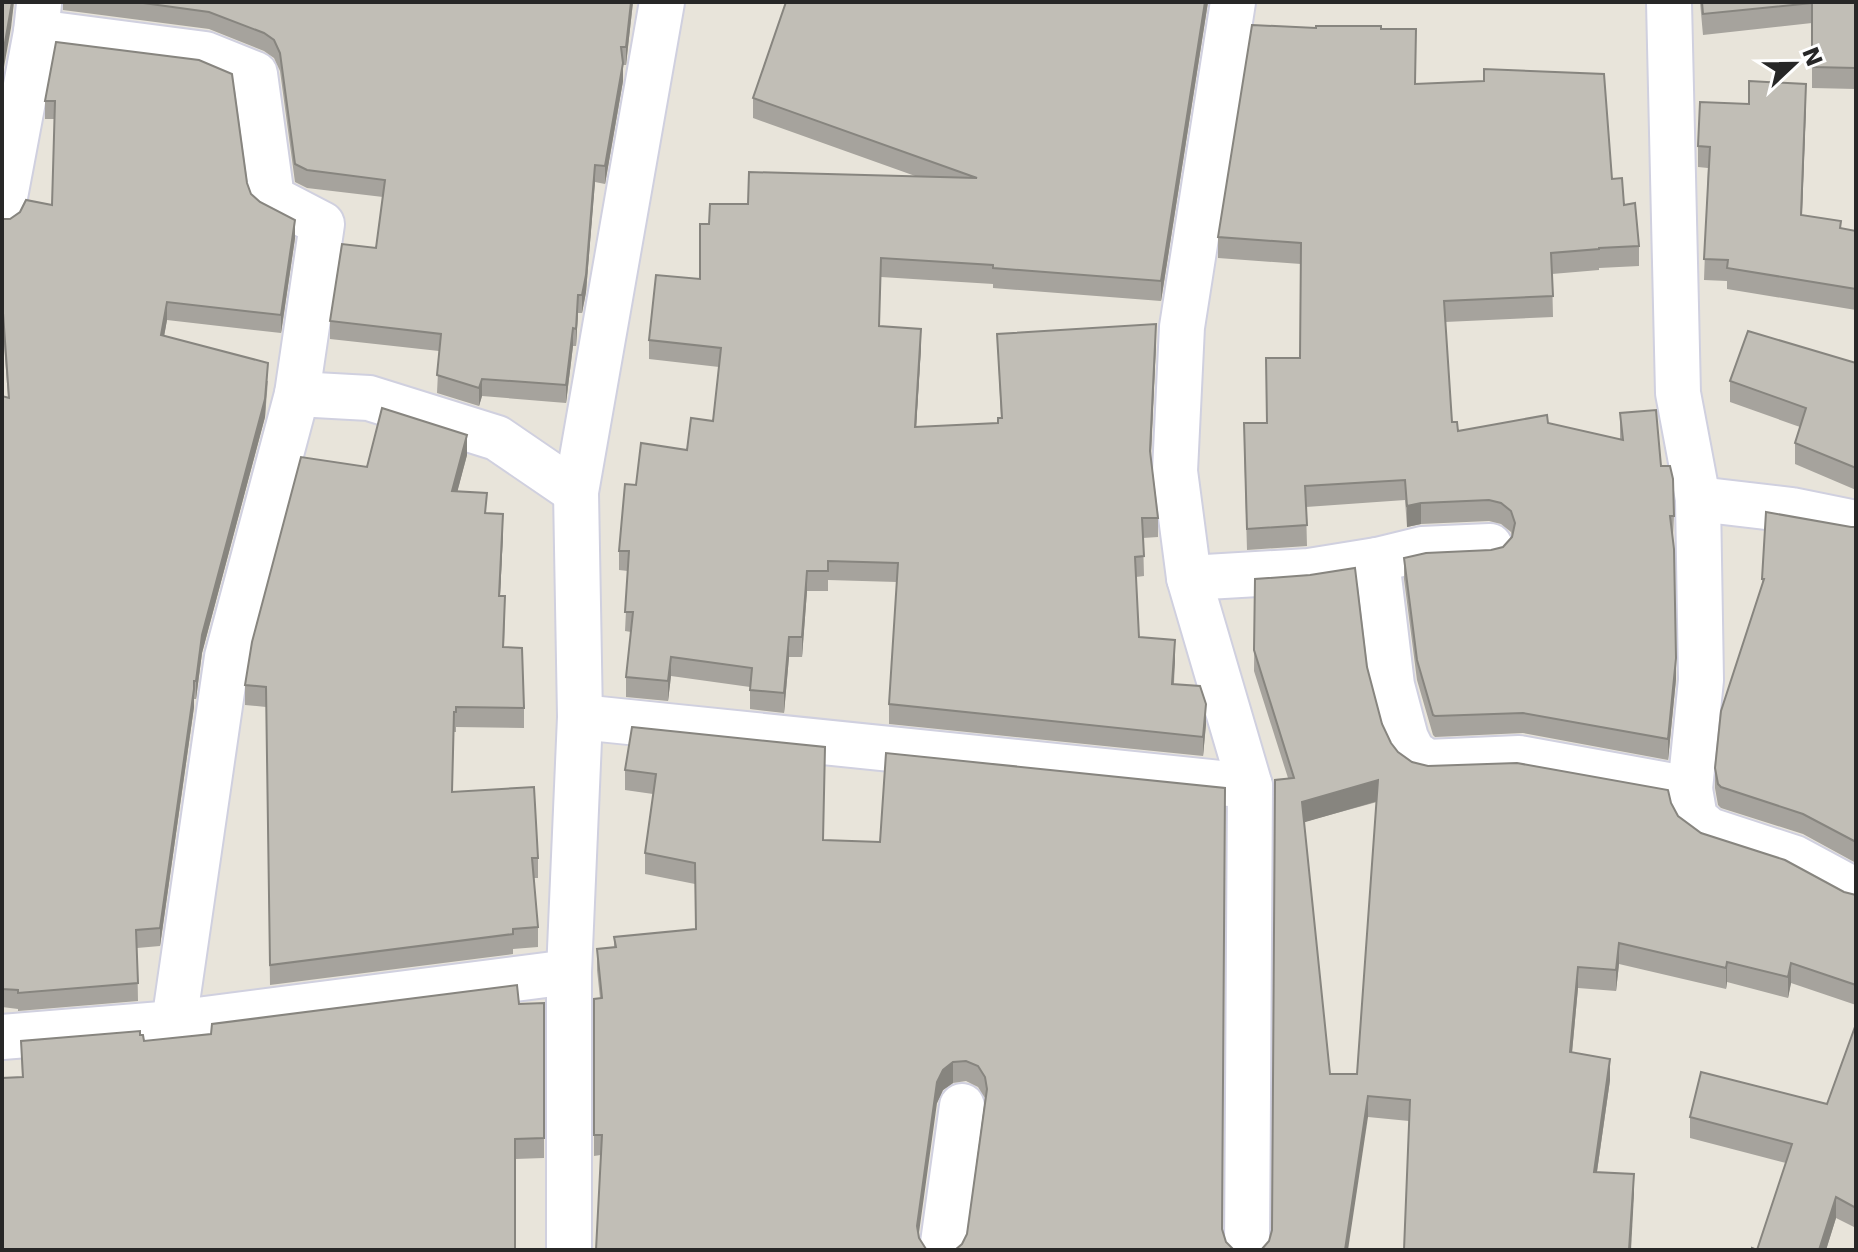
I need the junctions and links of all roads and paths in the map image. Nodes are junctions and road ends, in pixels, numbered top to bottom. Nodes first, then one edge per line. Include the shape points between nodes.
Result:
1 (662, 2) edge
2 (1233, 2) edge
3 (1669, 2) edge
4 (38, 17) edge
5 (2, 213) edge
6 (297, 394) junction
7 (576, 492) junction
8 (1698, 499) junction
9 (1856, 523) edge
10 (1490, 546) dead end
11 (1377, 560) junction
12 (1189, 578) junction
13 (580, 717) junction
14 (1250, 786) junction
15 (1690, 789) junction
16 (1856, 891) edge
17 (569, 972) junction
18 (174, 1023) junction
19 (2, 1037) edge
20 (962, 1106) dead end
21 (569, 1250) edge
22 (942, 1250) edge
23 (1247, 1250) edge

1 - 7 street
2 - 12 street via 1182,327 1175,471
3 - 8 street via 1678,393
4 - 5 street
4 - 6 street via 205,54 255,74 272,198 322,224
6 - 7 street via 369,398 497,438
6 - 18 street via 227,657
7 - 13 street
8 - 9 street
8 - 15 street via 1701,680
10 - 11 street via 1422,549
11 - 12 street via 1309,571
11 - 15 street via 1392,685 1413,752 1427,762 1519,758
12 - 14 street
13 - 14 street
13 - 17 street
14 - 23 street
15 - 16 street via 1695,818 1709,830 1795,858
17 - 18 street
17 - 21 street
18 - 19 street
20 - 22 street

